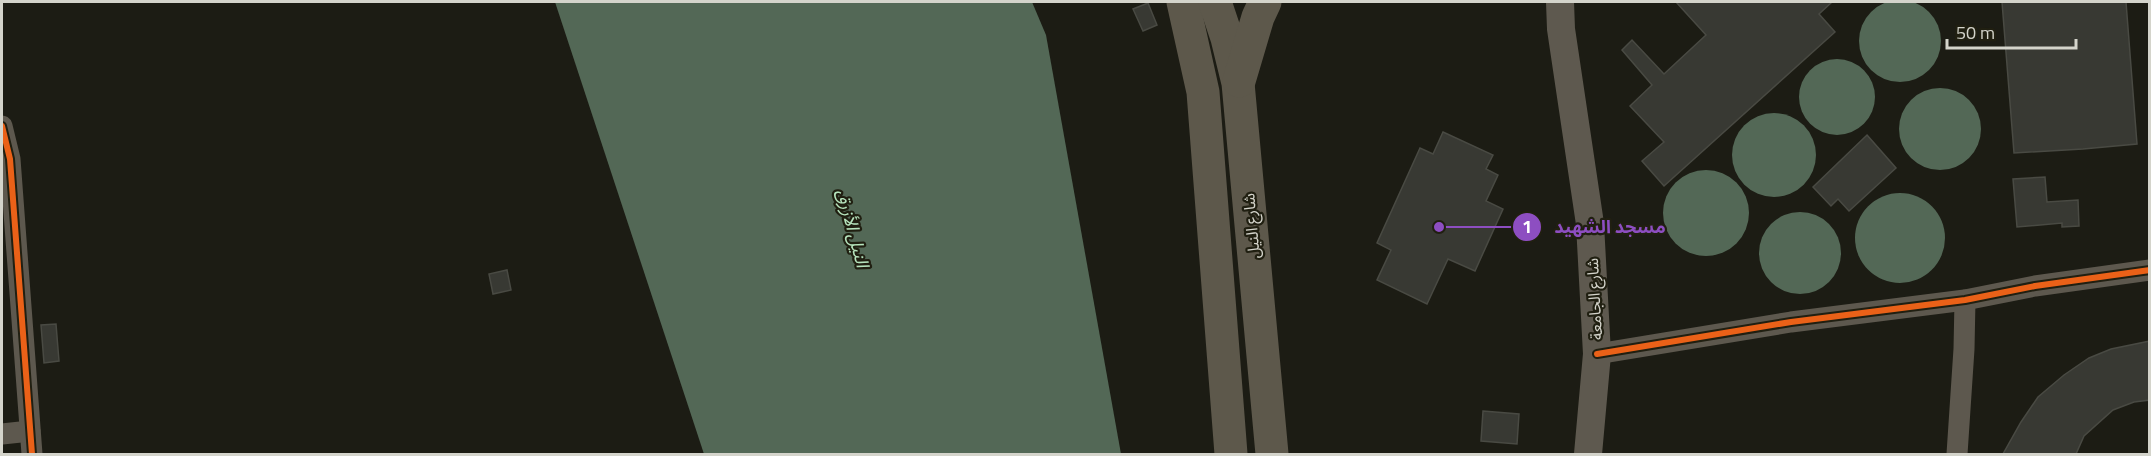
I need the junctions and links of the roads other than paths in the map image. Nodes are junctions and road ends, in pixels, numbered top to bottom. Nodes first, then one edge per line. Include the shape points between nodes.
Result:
1 (1265, 2) edge
2 (1560, 2) edge
3 (1197, 4) edge
4 (1238, 83) junction
5 (2, 126) edge
6 (7, 209) edge
7 (2150, 270) edge
8 (1965, 300) junction
9 (1259, 310) junction
10 (1220, 315) junction
11 (12, 325) edge
12 (1597, 354) junction
13 (30, 431) junction
14 (2, 434) edge
15 (32, 454) edge
16 (1231, 454) edge
17 (1272, 454) edge
18 (1588, 454) edge
19 (1957, 454) edge

1 - 4 main road
2 - 12 main road, شارع الجامعة via 1590,224
3 - 4 main road, شارع النيل via 1227,38
3 - 10 main road, شارع النيل
4 - 9 main road, شارع النيل
5 - 6 street via 10,159
6 - 11 street
7 - 8 street
8 - 12 street via 1791,322
8 - 19 street
9 - 10 main road
9 - 17 main road, شارع النيل
10 - 16 main road, شارع النيل
11 - 13 street
12 - 18 main road, شارع الجامعة
13 - 14 street
13 - 15 street

